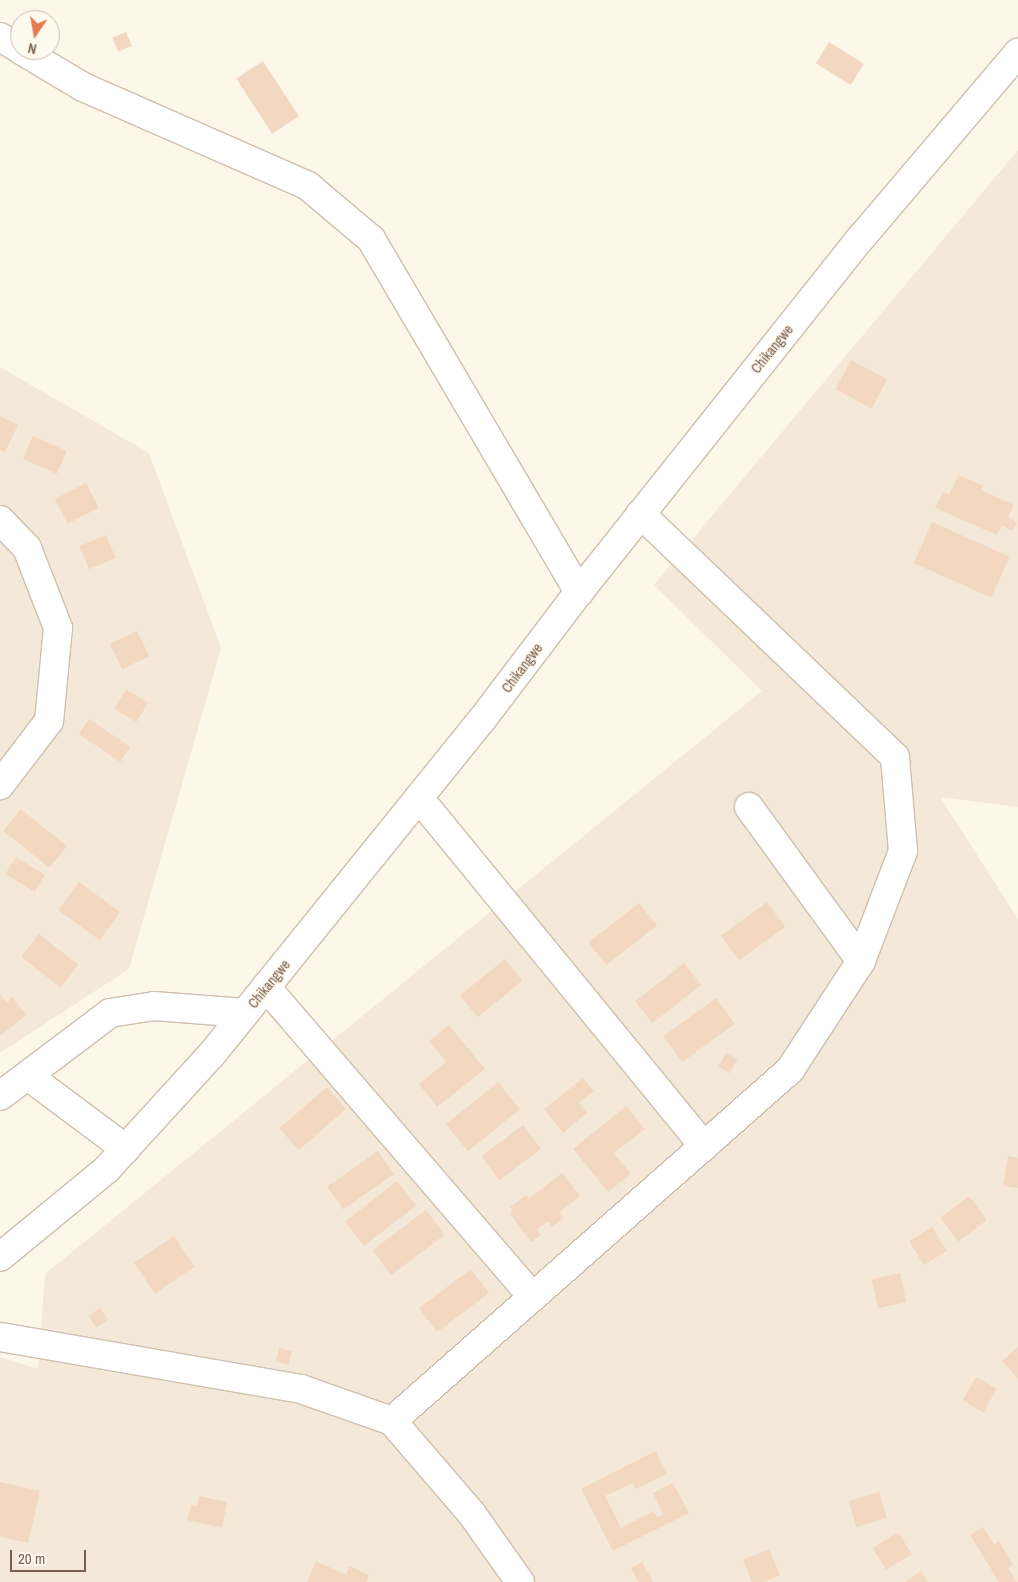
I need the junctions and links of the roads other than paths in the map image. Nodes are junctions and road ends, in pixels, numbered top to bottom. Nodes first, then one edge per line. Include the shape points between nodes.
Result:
1 (1018, 54) edge
2 (38, 60) edge
3 (641, 514) junction
4 (0, 520) edge
5 (579, 592) junction
6 (0, 785) edge
7 (419, 798) junction
8 (749, 807) dead end
9 (861, 960) junction
10 (266, 986) junction
11 (245, 1013) junction
12 (28, 1076) junction
13 (0, 1096) edge
14 (704, 1146) junction
15 (126, 1149) junction
16 (0, 1257) edge
17 (532, 1297) junction
18 (0, 1337) edge
19 (392, 1421) junction
20 (520, 1582) edge

1 - 3 street, Chikangwe via 861,238
2 - 5 street via 83,87 308,186 370,238
3 - 5 street, Chikangwe
3 - 9 street via 895,757 903,851
4 - 6 street via 27,548 58,628 49,721
5 - 7 street, Chikangwe
7 - 10 street, Chikangwe
7 - 14 street
8 - 9 street
9 - 14 street via 790,1070
10 - 11 street, Chikangwe
10 - 17 street
11 - 12 street via 154,1006 110,1013
11 - 15 street, Chikangwe
12 - 13 street
12 - 15 street
14 - 17 street
15 - 16 street, Chikangwe via 106,1170
17 - 19 street
18 - 19 street via 301,1389
19 - 20 street via 472,1514

